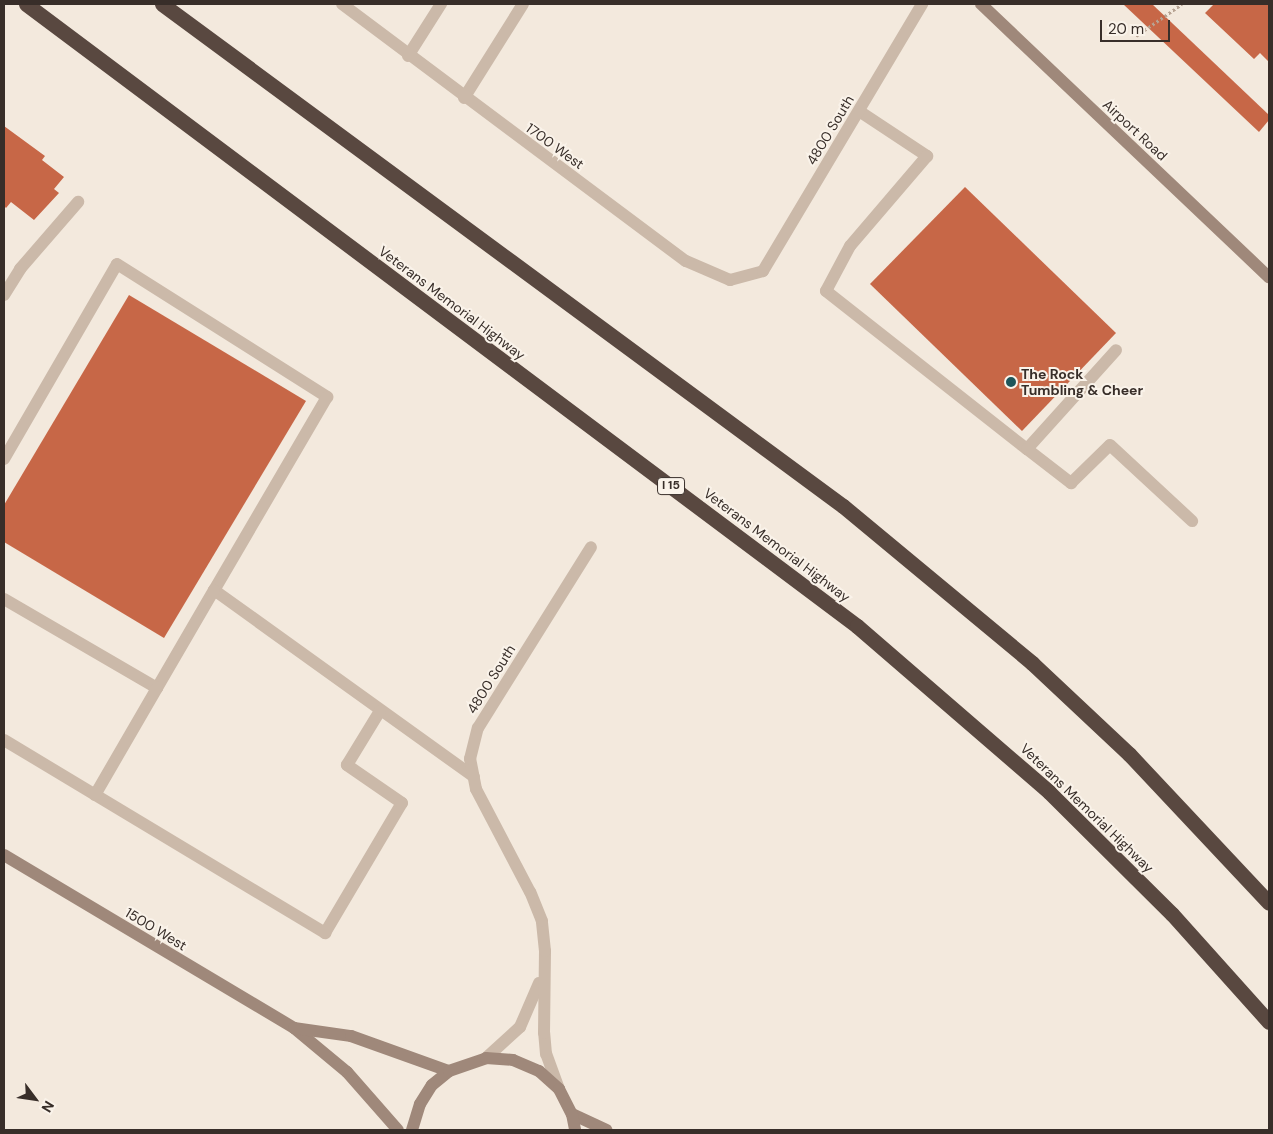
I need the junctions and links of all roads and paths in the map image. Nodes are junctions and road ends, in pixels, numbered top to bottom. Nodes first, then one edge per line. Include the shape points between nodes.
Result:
1 (26, 4) edge
2 (162, 4) edge
3 (342, 4) edge
4 (441, 4) edge
5 (523, 4) edge
6 (922, 4) edge
7 (981, 4) edge
8 (1182, 4) edge
9 (1136, 36) dead end
10 (408, 56) junction
11 (464, 98) junction
12 (859, 111) junction
13 (78, 202) dead end
14 (763, 271) joint
15 (1269, 277) edge
16 (4, 294) edge
17 (1116, 350) dead end
18 (1027, 449) junction
19 (4, 459) edge
20 (1192, 521) dead end
21 (591, 548) dead end
22 (214, 590) junction
23 (4, 599) edge
24 (157, 688) junction
25 (380, 711) junction
26 (4, 740) edge
27 (474, 777) junction
28 (95, 795) junction
29 (4, 856) edge
30 (1269, 903) edge
31 (542, 976) junction
32 (1269, 1022) edge
33 (294, 1028) junction
34 (486, 1058) junction
35 (449, 1071) junction
36 (559, 1089) junction
37 (572, 1114) junction
38 (398, 1130) edge
39 (412, 1130) edge
40 (575, 1130) edge
41 (606, 1130) edge

1 - 32 highway, Veterans Memorial Highway / I 15 via 857,626 1050,792 1172,914
2 - 30 highway via 843,506 1032,663 1129,754
3 - 10 street, 1700 West
4 - 10 street
5 - 11 street
6 - 12 street, 4800 South
7 - 15 street, Airport Road
8 - 9 path
10 - 11 street, 1700 West
11 - 14 street, 1700 West via 686,261 730,280
12 - 14 street, 4800 South
12 - 18 street via 927,156 850,246 826,291
13 - 16 street via 20,269
17 - 18 street
18 - 20 street via 1071,483 1110,445
19 - 22 street via 117,264 328,397
21 - 27 street, 4800 South via 478,728 470,759
22 - 24 street
22 - 25 street
23 - 24 street
24 - 28 street
25 - 27 street
25 - 28 street via 347,765 402,802 325,933
26 - 28 street
27 - 31 street, 4800 South via 476,789 542,921 545,951
29 - 33 street, 1500 West
31 - 34 street, 4800 South via 520,1027
31 - 36 street, 4800 South via 546,1054
33 - 35 street, 1500 West via 351,1036
33 - 38 street, 1500 West via 346,1072
34 - 35 street
34 - 36 street via 513,1060 539,1071
35 - 39 street via 432,1085 420,1104
36 - 37 street
37 - 40 street
37 - 41 street

